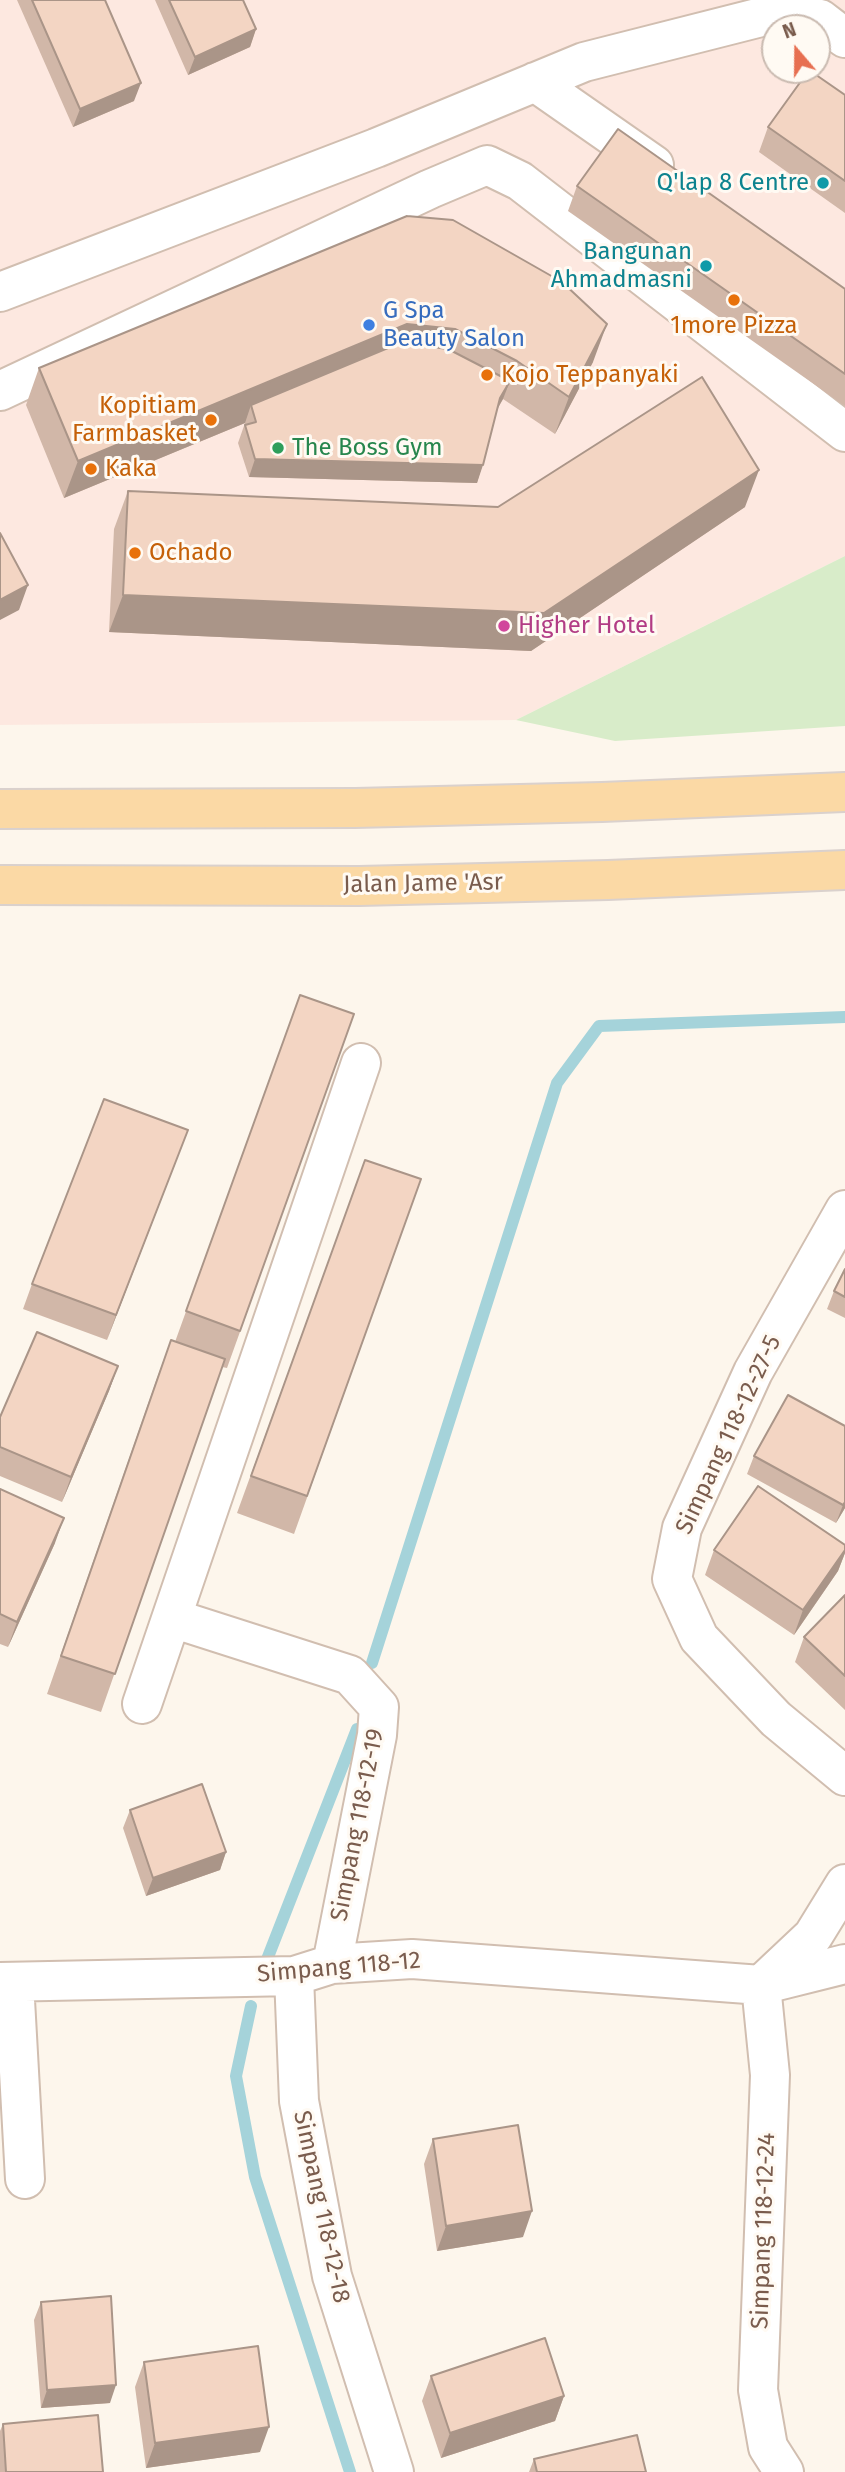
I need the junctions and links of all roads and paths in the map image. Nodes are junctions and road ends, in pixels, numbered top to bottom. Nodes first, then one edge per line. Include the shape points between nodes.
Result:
1 (845, 38) edge
2 (536, 82) junction
3 (685, 186) edge
4 (0, 292) edge
5 (0, 391) edge
6 (845, 432) edge
7 (845, 792) edge
8 (0, 809) edge
9 (845, 870) edge
10 (0, 885) edge
11 (361, 1063) dead end
12 (845, 1210) edge
13 (172, 1618) junction
14 (142, 1704) dead end
15 (845, 1776) edge
16 (845, 1884) edge
17 (332, 1964) junction
18 (845, 1964) edge
19 (294, 1976) junction
20 (7, 1982) edge
21 (761, 1985) junction
22 (24, 2179) dead end
23 (394, 2472) edge
24 (785, 2472) edge

1 - 2 street via 820,19 773,14 584,62
2 - 3 street
2 - 4 street
5 - 6 street via 487,165 520,181
7 - 8 main road via 355,808
9 - 10 main road, Jalan Jame 'Asr via 359,886
11 - 13 street
12 - 15 street, Simpang 118-12-27-5 via 753,1372 682,1528 672,1579 699,1638 776,1719
13 - 14 street
13 - 17 street, Simpang 118-12-19 via 350,1675 379,1707
16 - 21 street via 813,1936
17 - 19 street, Simpang 118-12
17 - 21 street, Simpang 118-12 via 412,1959
18 - 21 street, Simpang 118-12
19 - 20 street, Simpang 118-12
19 - 23 street, Simpang 118-12-18 via 299,2101 332,2276
20 - 22 street
21 - 24 street, Simpang 118-12-24 via 770,2075 758,2390 768,2447

